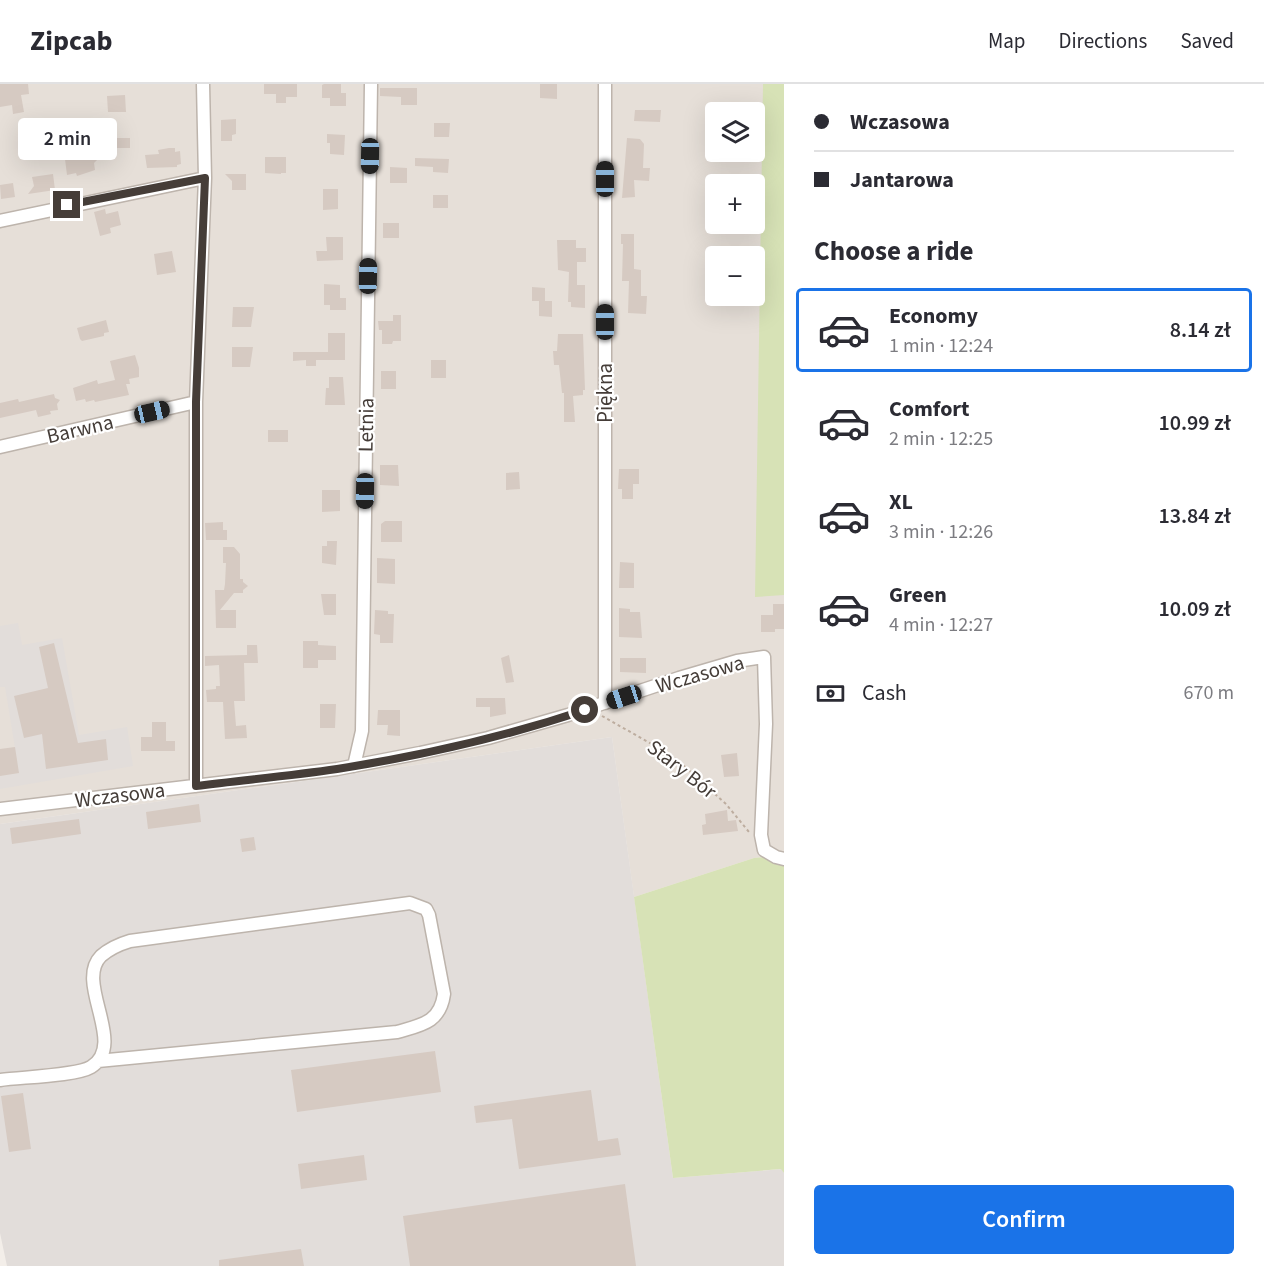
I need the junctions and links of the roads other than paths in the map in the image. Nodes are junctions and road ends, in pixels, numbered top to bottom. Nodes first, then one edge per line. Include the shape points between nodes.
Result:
1 (203, 84) edge
2 (371, 84) edge
3 (605, 84) edge
4 (205, 178) junction
5 (0, 220) edge
6 (196, 402) junction
7 (0, 447) edge
8 (605, 703) junction
9 (354, 766) junction
10 (196, 786) junction
11 (0, 809) edge
12 (784, 859) edge
13 (98, 1061) junction
14 (0, 1080) edge

1 - 4 street
2 - 9 street, Letnia via 362,731
3 - 8 street, Piękna
4 - 5 street
4 - 6 street
6 - 7 street, Barwna
6 - 10 street
8 - 9 street, Wczasowa via 488,738
8 - 12 street, Wczasowa via 737,661 764,657 766,724 761,835 764,850
9 - 10 street, Wczasowa
10 - 11 street, Wczasowa
13 - 13 street via 105,1044 94,986 96,964 119,944 410,903 426,909 429,915 444,994 442,1008 420,1025 397,1032
13 - 14 street via 85,1070

